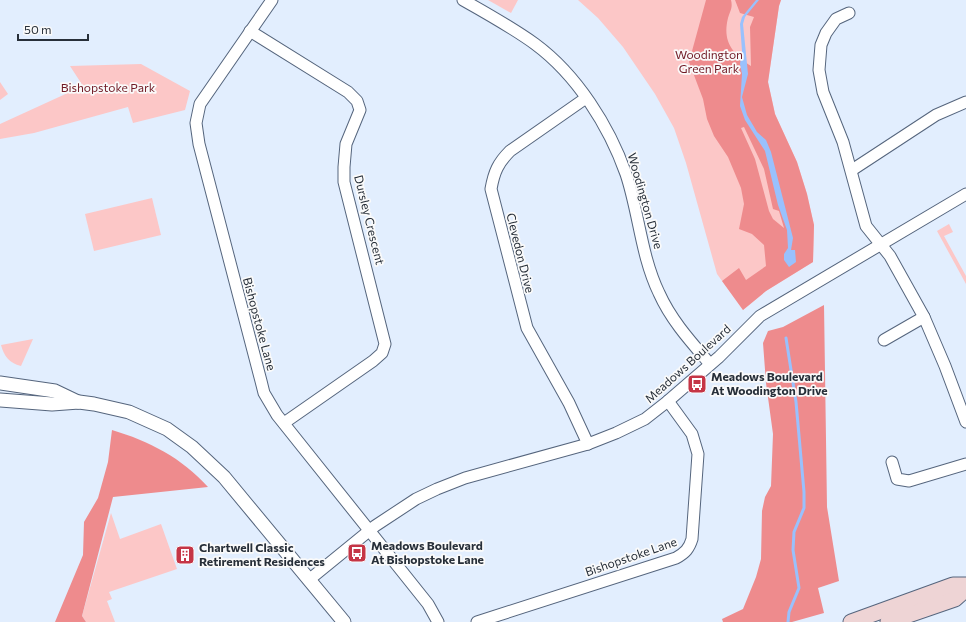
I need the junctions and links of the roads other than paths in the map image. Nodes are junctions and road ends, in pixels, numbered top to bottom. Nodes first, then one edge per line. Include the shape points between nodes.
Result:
1 (272, 0) edge
2 (463, 0) edge
3 (849, 13) dead end
4 (250, 31) junction
5 (586, 98) junction
6 (966, 102) edge
7 (852, 170) junction
8 (966, 194) edge
9 (880, 244) junction
10 (924, 317) junction
11 (884, 340) dead end
12 (710, 364) junction
13 (0, 383) edge
14 (0, 400) edge
15 (79, 402) junction
16 (668, 402) junction
17 (966, 422) edge
18 (284, 423) junction
19 (588, 444) junction
20 (892, 462) dead end
21 (966, 464) edge
22 (369, 531) junction
23 (310, 580) junction
24 (966, 585) edge
25 (966, 588) edge
26 (344, 622) edge
27 (438, 622) edge
28 (477, 622) edge
29 (850, 622) edge
30 (888, 622) edge

1 - 4 street, Bishopstoke Lane
2 - 5 street, Woodington Drive via 536,45 570,78
3 - 7 street via 836,19 826,33 821,45 819,70 823,92
4 - 18 street, Bishopstoke Lane via 200,104 196,123 199,144 261,381 276,415
4 - 18 street, Dursley Crescent via 348,92 357,101 360,110 346,144 344,182 385,344 382,353 373,361
5 - 12 street, Woodington Drive via 613,141 626,175 658,292 669,313
5 - 19 street, Clevedon Drive via 510,151 500,161 494,173 491,189 527,328
6 - 7 street via 936,115
7 - 9 street via 866,226
8 - 9 street, Meadows Boulevard
9 - 10 street via 894,263
9 - 12 street, Meadows Boulevard via 760,316
10 - 11 street
10 - 17 street
12 - 16 street, Meadows Boulevard
13 - 15 street via 55,391
14 - 15 street via 52,404
15 - 23 street via 130,412 167,429 192,447 231,485
16 - 19 street, Meadows Boulevard via 645,418
16 - 28 street, Bishopstoke Lane via 692,434 698,454 692,539 685,553
18 - 22 street, Bishopstoke Lane
19 - 22 street, Meadows Boulevard via 451,484 416,499
20 - 21 street via 897,479 909,481
22 - 23 street, Meadows Boulevard
22 - 27 street, Bishopstoke Lane via 428,604
23 - 26 street
24 - 29 main road via 953,585
25 - 30 main road via 956,599

